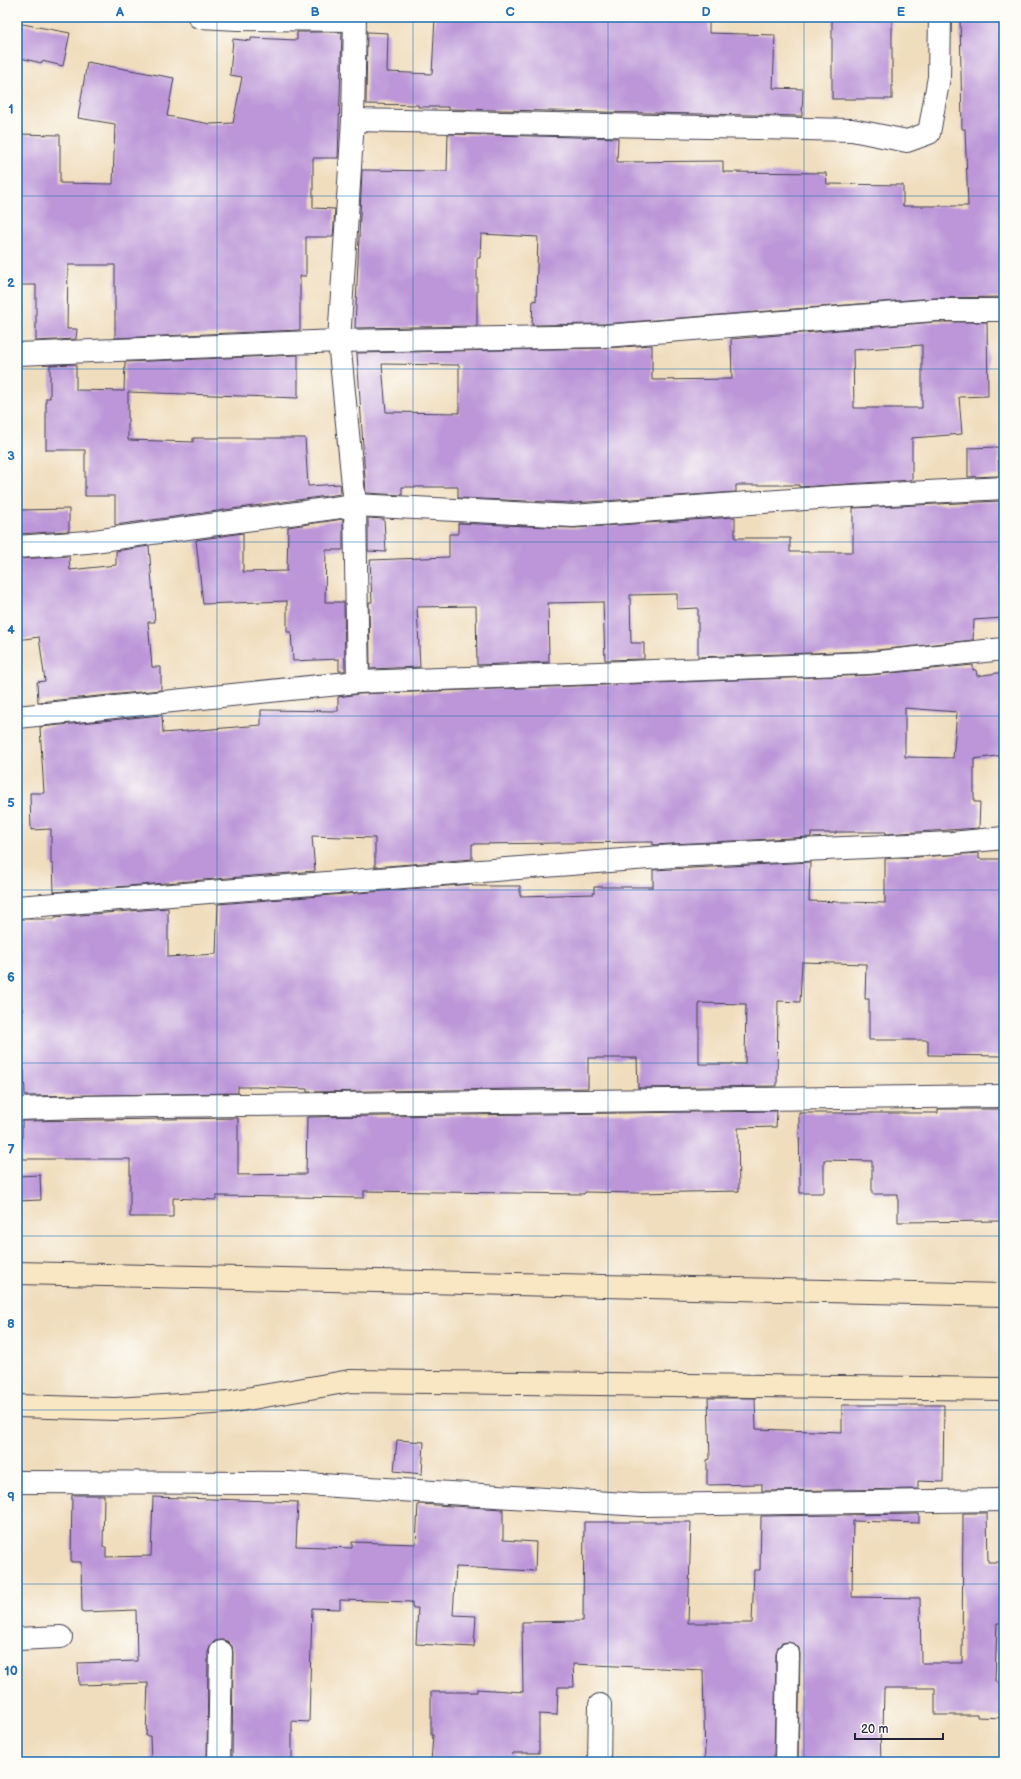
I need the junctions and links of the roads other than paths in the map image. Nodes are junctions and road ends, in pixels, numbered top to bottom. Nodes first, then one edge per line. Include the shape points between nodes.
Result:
1 (199, 17) edge
2 (940, 17) edge
3 (354, 18) edge
4 (353, 120) junction
5 (1004, 310) edge
6 (339, 341) junction
7 (17, 354) edge
8 (1004, 488) edge
9 (355, 505) junction
10 (17, 547) edge
11 (1004, 649) edge
12 (358, 682) junction
13 (17, 717) edge
14 (1004, 838) edge
15 (17, 907) edge
16 (1004, 1096) edge
17 (17, 1109) edge
18 (17, 1273) edge
19 (1004, 1295) edge
20 (1004, 1389) edge
21 (17, 1406) edge
22 (17, 1482) edge
23 (1004, 1500) edge
24 (61, 1637) dead end
25 (17, 1639) edge
26 (221, 1652) dead end
27 (788, 1654) dead end
28 (600, 1705) dead end
29 (219, 1762) edge
30 (599, 1762) edge
31 (786, 1762) edge

1 - 3 street
2 - 4 street via 939,78 929,133 906,140 852,130
3 - 4 street
4 - 6 street
5 - 6 street via 936,310 605,336
6 - 7 street
6 - 9 street
8 - 9 street via 832,496 573,516
9 - 10 street via 87,542
9 - 12 street
11 - 12 street via 869,664
12 - 13 street
14 - 15 street via 952,843 674,856
16 - 17 street
18 - 19 street
20 - 21 street via 350,1381 229,1402 115,1409
22 - 23 street via 289,1483 641,1505
24 - 25 street
26 - 29 street
27 - 31 street
28 - 30 street

